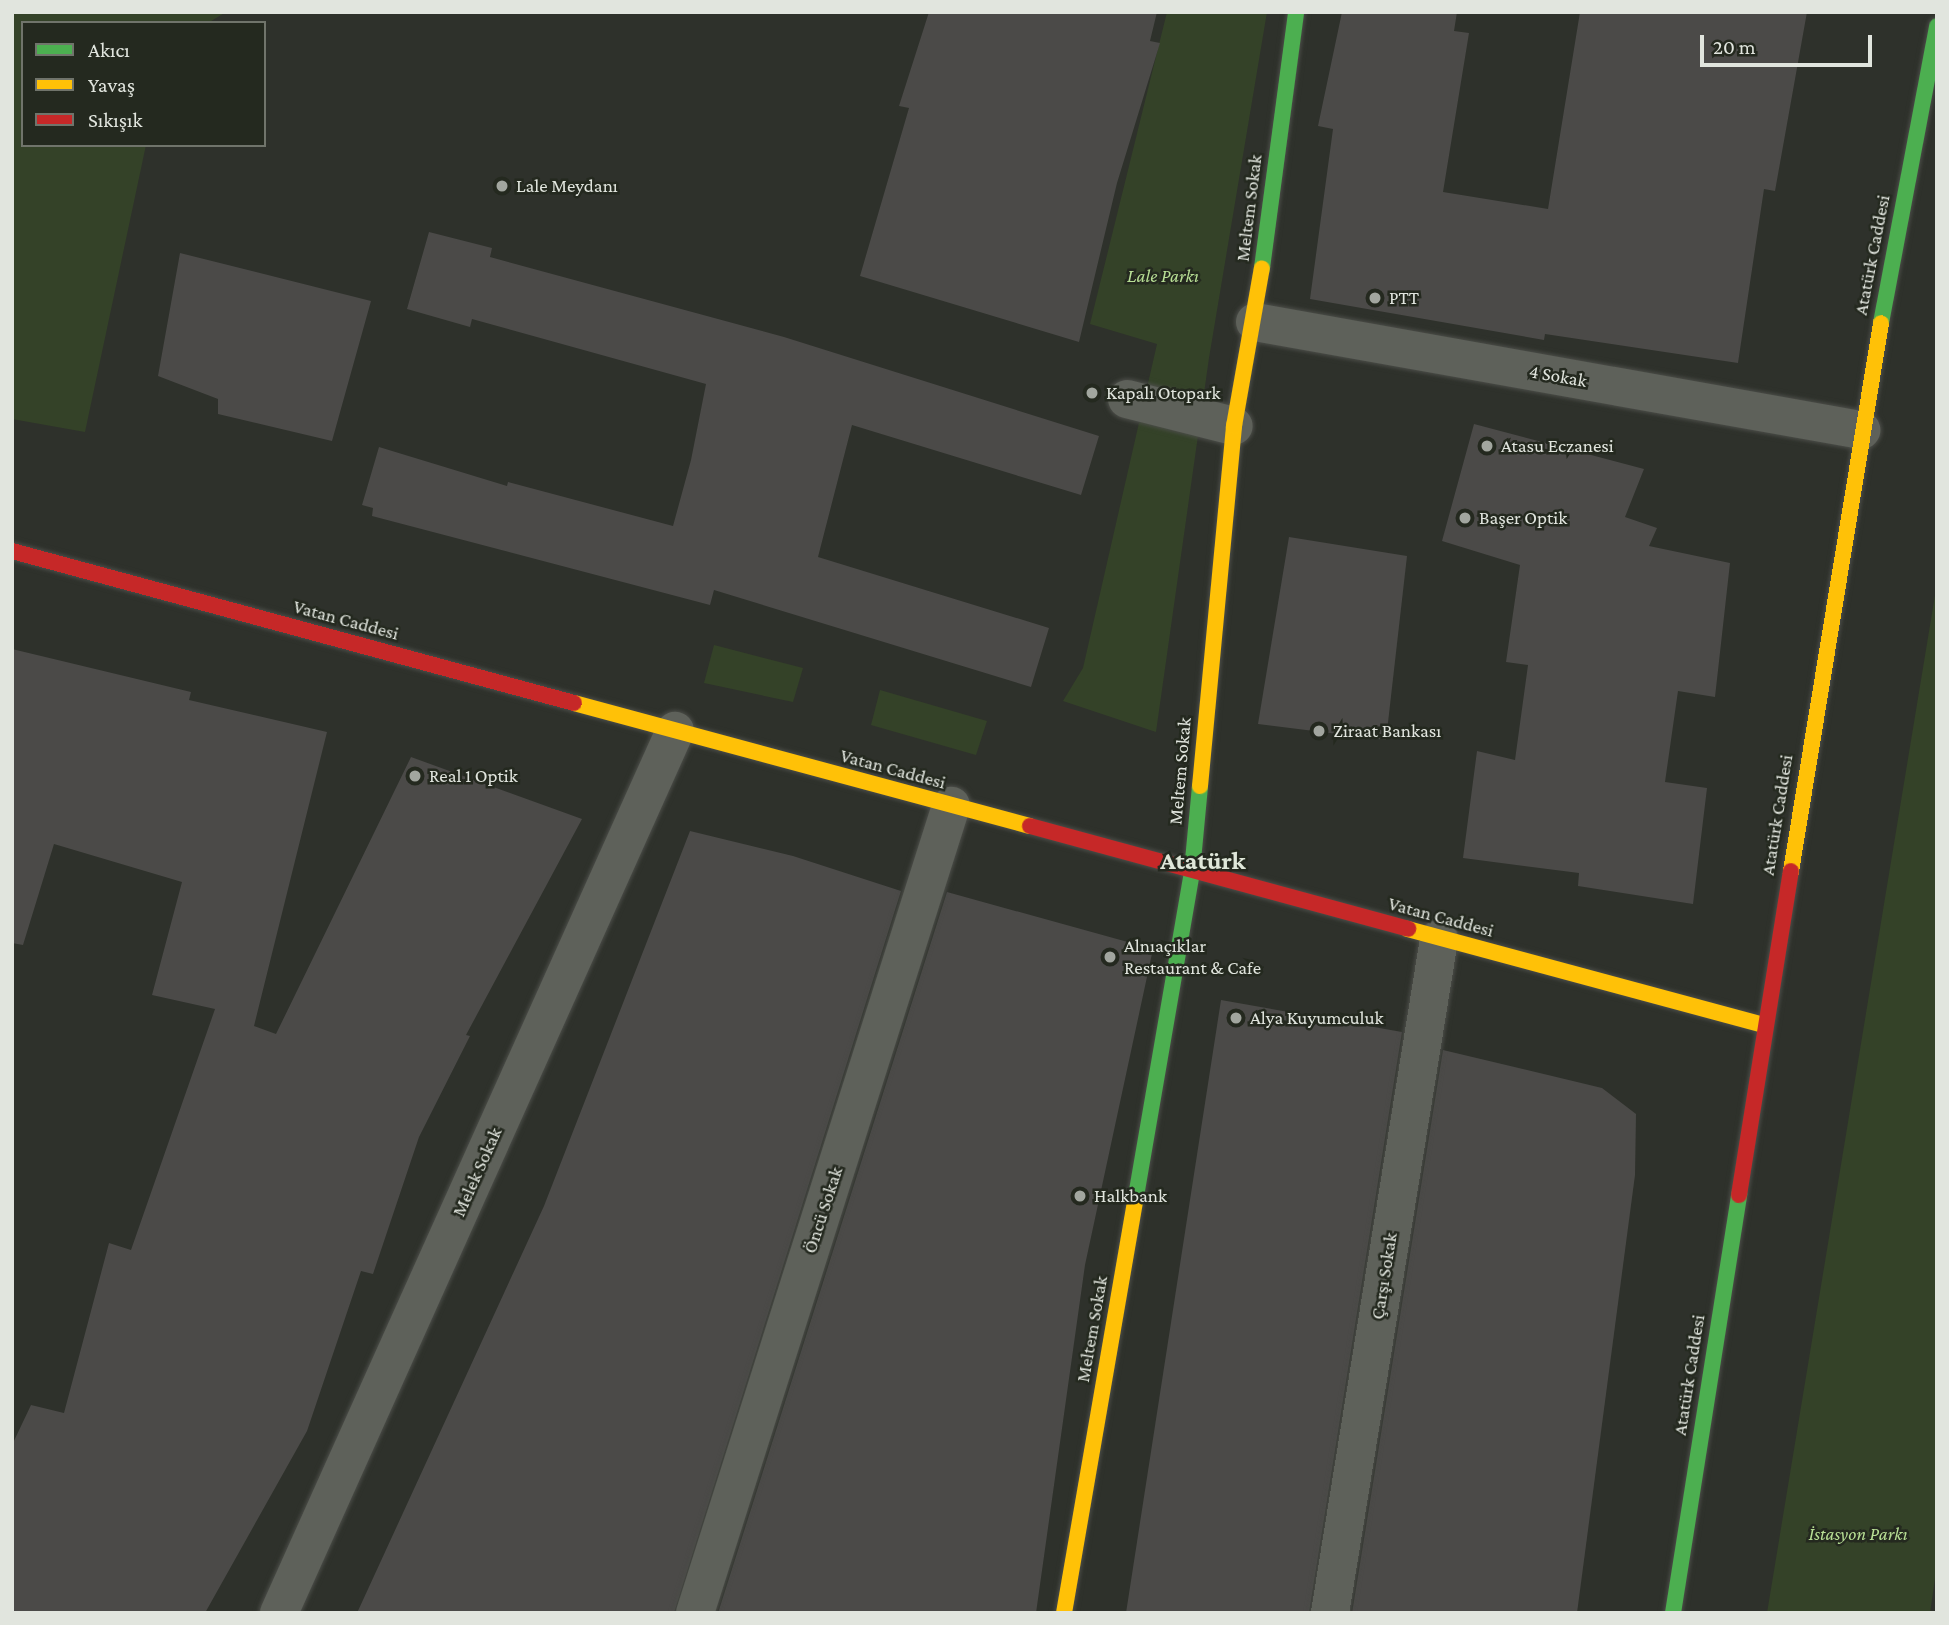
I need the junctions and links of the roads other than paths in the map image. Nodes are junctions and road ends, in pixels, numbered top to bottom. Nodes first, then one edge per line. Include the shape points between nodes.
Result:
1 (1296, 12) edge
2 (1937, 26) edge
3 (1255, 322) junction
4 (1127, 399) dead end
5 (1234, 426) junction
6 (1861, 430) junction
7 (12, 551) edge
8 (674, 731) junction
9 (951, 806) junction
10 (1192, 871) junction
11 (1439, 939) junction
12 (1764, 1025) junction
13 (279, 1613) edge
14 (695, 1613) edge
15 (1065, 1613) edge
16 (1330, 1613) edge
17 (1673, 1613) edge

1 - 3 main road, Meltem Sokak
2 - 6 main road, Atatürk Caddesi
3 - 5 main road, Meltem Sokak
3 - 6 street, 4 Sokak
4 - 5 street
5 - 10 main road, Meltem Sokak
6 - 12 main road, Atatürk Caddesi
7 - 8 main road, Vatan Caddesi
8 - 9 main road, Vatan Caddesi
8 - 13 street, Melek Sokak
9 - 10 main road, Vatan Caddesi
9 - 14 street, Öncü Sokak
10 - 11 main road, Vatan Caddesi
10 - 15 main road, Meltem Sokak
11 - 12 main road, Vatan Caddesi
11 - 16 street, Çarşı Sokak
12 - 17 main road, Atatürk Caddesi

